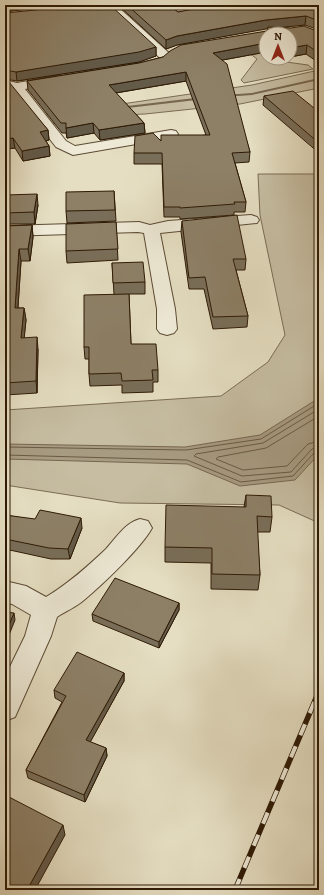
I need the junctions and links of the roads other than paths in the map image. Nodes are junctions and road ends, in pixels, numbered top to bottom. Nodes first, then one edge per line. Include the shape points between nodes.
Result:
1 (105, 5) edge
2 (177, 50) edge
3 (165, 56) junction
4 (152, 63) edge
5 (71, 78) edge
6 (11, 86) edge
7 (171, 134) edge
8 (251, 220) dead end
9 (150, 230) junction
10 (5, 231) edge
11 (168, 329) dead end
12 (140, 528) dead end
13 (5, 592) edge
14 (46, 610) junction
15 (5, 708) edge

1 - 3 street via 113,8
2 - 3 street
3 - 4 street via 159,62
5 - 6 street
6 - 7 street via 61,144 73,151
8 - 9 street via 168,226
9 - 10 street via 139,228
9 - 11 street via 153,234
12 - 14 street via 114,556 74,592
13 - 14 street via 17,594
14 - 15 street via 38,636

